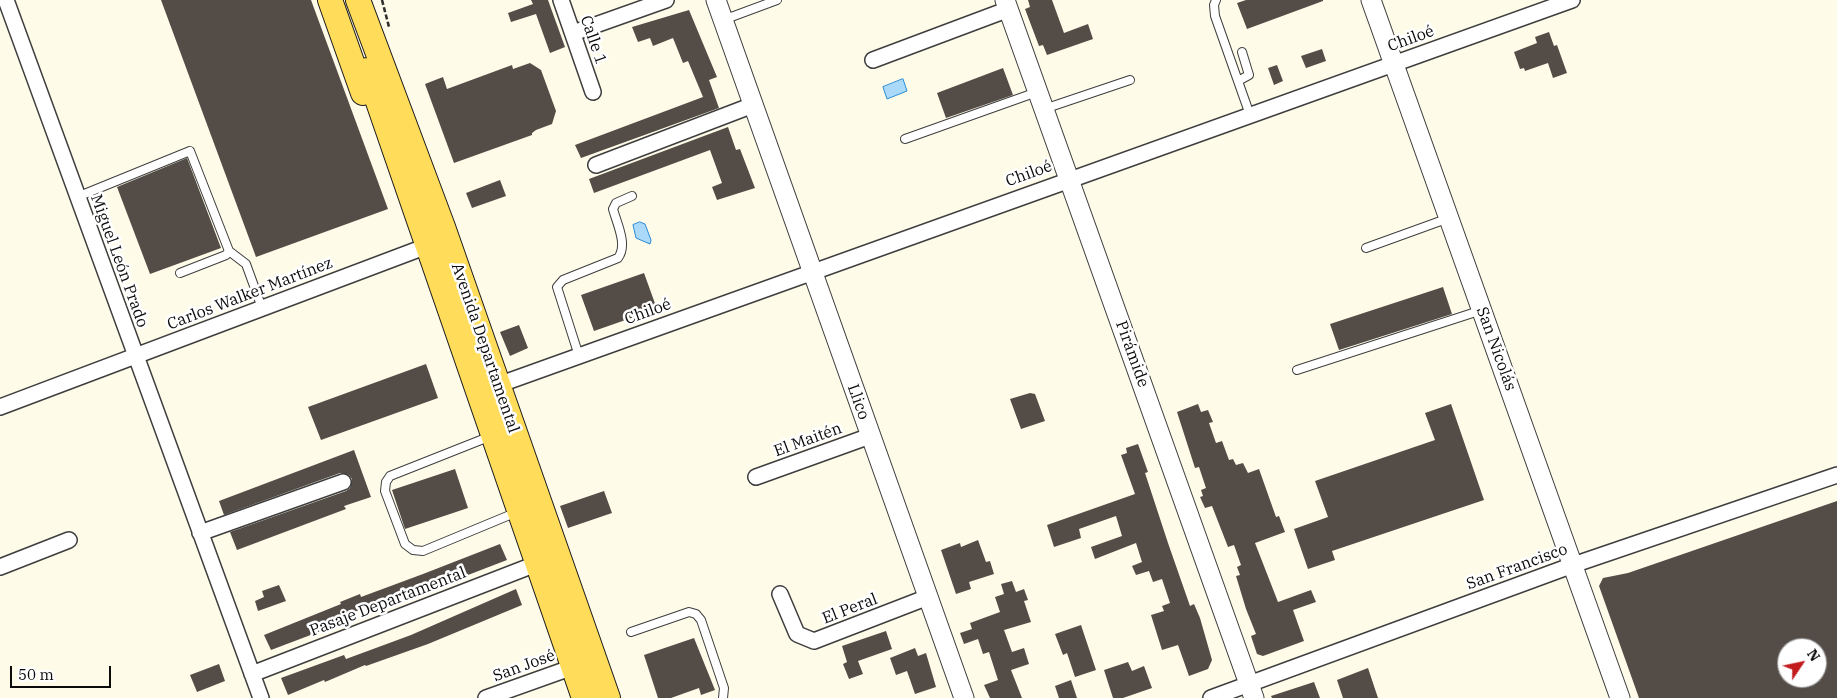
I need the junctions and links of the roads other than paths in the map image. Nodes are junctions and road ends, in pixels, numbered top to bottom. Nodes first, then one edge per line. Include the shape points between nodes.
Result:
1 (6, 0) edge
2 (330, 0) edge
3 (343, 0) edge
4 (358, 0) edge
5 (374, 0) edge
6 (561, 0) edge
7 (666, 0) edge
8 (716, 0) edge
9 (777, 0) edge
10 (1216, 0) edge
11 (1372, 0) edge
12 (1572, 0) edge
13 (1007, 5) edge
14 (723, 20) junction
15 (572, 33) junction
16 (1242, 52) dead end
17 (873, 60) dead end
18 (1394, 63) junction
19 (1130, 80) dead end
20 (1238, 81) junction
21 (593, 92) dead end
22 (1041, 100) junction
23 (753, 105) junction
24 (1250, 114) junction
25 (905, 140) dead end
26 (596, 165) dead end
27 (1069, 179) junction
28 (632, 196) dead end
29 (77, 197) junction
30 (1449, 218) junction
31 (430, 232) junction
32 (1366, 248) dead end
33 (229, 251) junction
34 (812, 271) junction
35 (180, 274) dead end
36 (262, 308) junction
37 (1482, 310) junction
38 (135, 356) junction
39 (579, 356) junction
40 (1297, 370) dead end
41 (498, 385) junction
42 (0, 407) edge
43 (493, 436) junction
44 (870, 436) junction
45 (1837, 475) edge
46 (756, 477) dead end
47 (343, 482) dead end
48 (519, 512) junction
49 (200, 533) junction
50 (69, 540) dead end
51 (536, 564) junction
52 (1573, 565) junction
53 (0, 567) edge
54 (780, 594) dead end
55 (928, 597) junction
56 (631, 632) dead end
57 (573, 667) junction
58 (252, 674) junction
59 (1252, 691) edge
60 (261, 698) edge
61 (486, 698) edge
62 (584, 698) edge
63 (608, 698) edge
64 (722, 698) edge
65 (964, 698) edge
66 (1211, 698) edge
67 (1620, 698) edge

1 - 29 street, Miguel León Prado
2 - 31 main road via 390,166
3 - 31 main road, Avenida Departamental
4 - 31 main road, Avenida Departamental
5 - 31 main road via 424,156
6 - 15 street, Calle 1
7 - 15 street
8 - 14 street, Llico
9 - 14 lane
10 - 20 lane via 1215,16
11 - 18 street, San Nicolás
12 - 18 street, Chiloé
13 - 17 street, Pirámide
13 - 22 street, Pirámide
14 - 23 street, Llico
15 - 21 street, Calle 1
16 - 20 lane via 1249,75
18 - 24 street, Chiloé
18 - 30 street, San Nicolás
19 - 22 lane
20 - 24 lane
22 - 25 lane
22 - 27 street, Pirámide
23 - 26 street
23 - 34 street, Llico
24 - 27 street, Chiloé
27 - 34 street, Chiloé
27 - 59 street, Pirámide
28 - 39 lane via 616,203 613,209 622,244 618,258 564,280 557,287
29 - 33 lane via 190,151
29 - 38 street, Miguel León Prado
30 - 32 lane
30 - 37 street, San Nicolás
31 - 36 street, Carlos Walker Martínez
31 - 41 main road, Avenida Departamental
31 - 43 main road, Avenida Departamental
33 - 35 lane
33 - 36 lane via 246,264
34 - 39 street, Chiloé
34 - 44 street, Llico
36 - 38 street, Carlos Walker Martínez
37 - 40 lane
37 - 52 street, San Nicolás
38 - 42 street, Carlos Walker Martínez
38 - 49 street, Miguel León Prado
39 - 41 street, Chiloé
41 - 63 main road, Avenida Departamental
43 - 48 main road, Avenida Departamental
43 - 48 lane via 390,476 385,491 405,544 413,550 423,551
44 - 46 street, El Maitén
44 - 55 street, Llico
45 - 52 street, San Francisco
47 - 49 street
48 - 51 main road, Avenida Departamental
49 - 58 street, Miguel León Prado
50 - 53 street
51 - 57 main road, Avenida Departamental
51 - 58 street, Pasaje Departamental
52 - 59 street, San Francisco
52 - 67 street, San Nicolás
54 - 55 street, El Peral via 797,634 814,641
55 - 65 street, Llico
56 - 64 lane via 689,612 696,614 701,620 724,688
57 - 61 street, San José
57 - 62 main road, Avenida Departamental
58 - 60 street, Miguel León Prado
59 - 66 street, San Francisco

